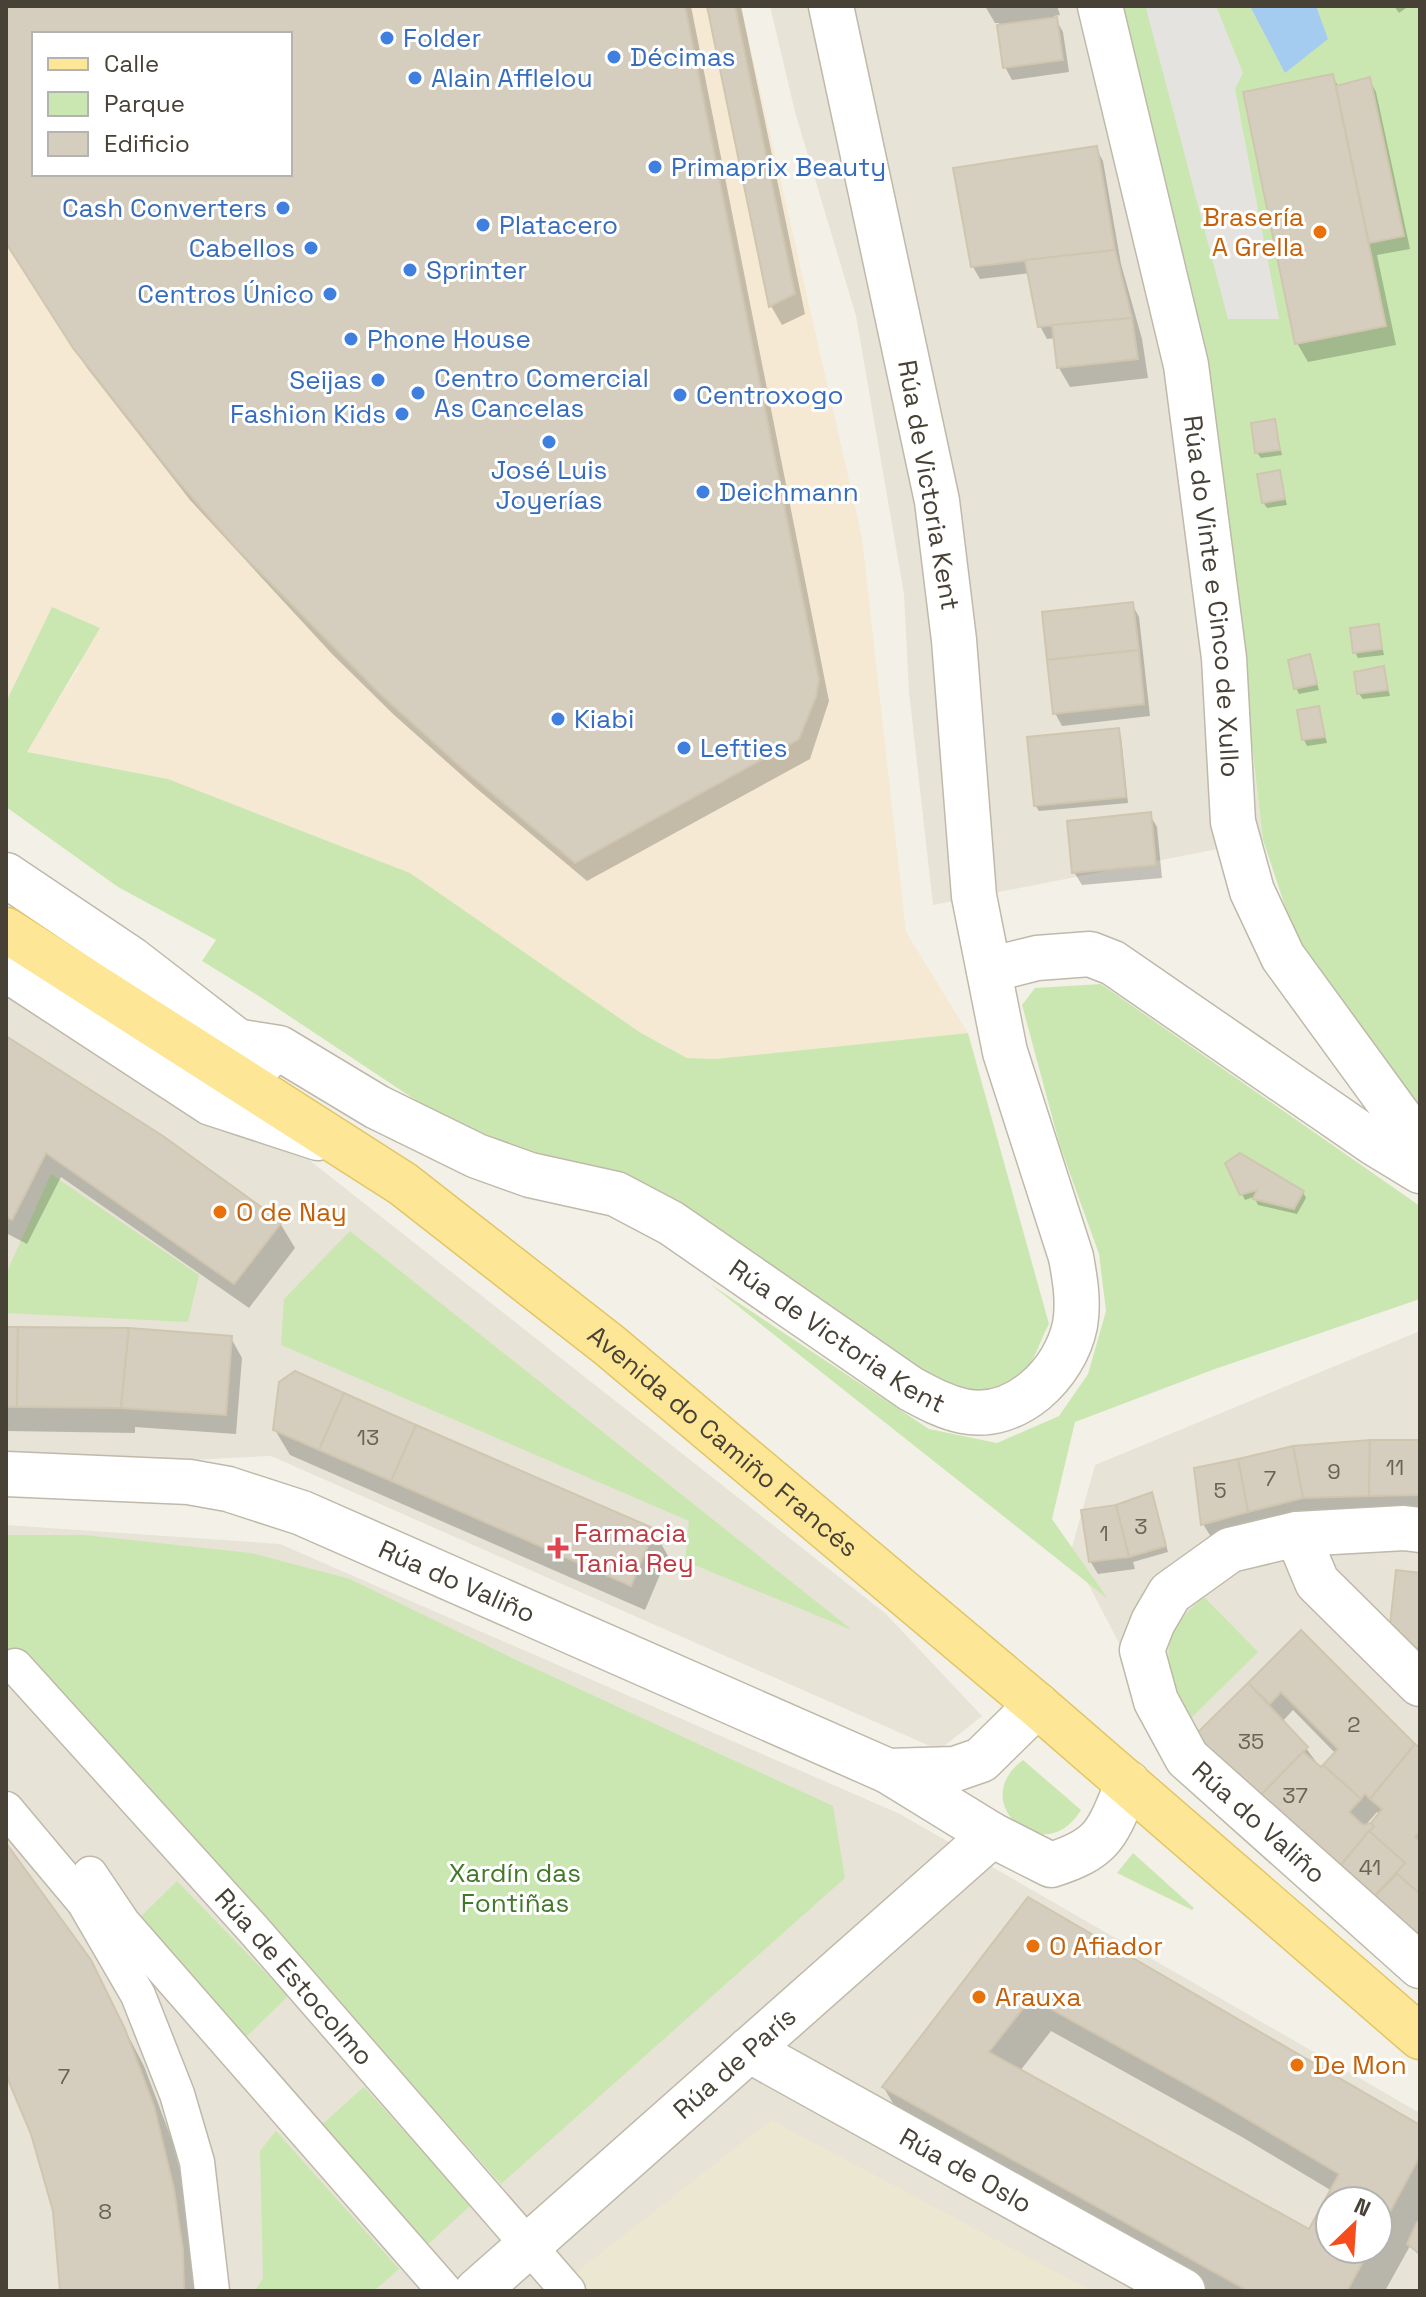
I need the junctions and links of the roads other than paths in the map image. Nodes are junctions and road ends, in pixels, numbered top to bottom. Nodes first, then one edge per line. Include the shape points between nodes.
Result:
1 (831, 6) edge
2 (1100, 6) edge
3 (6, 875) edge
4 (6, 930) edge
5 (6, 969) edge
6 (989, 970) junction
7 (241, 1042) junction
8 (337, 1144) junction
9 (1420, 1145) edge
10 (1420, 1171) edge
11 (403, 1184) junction
12 (6, 1474) edge
13 (1420, 1530) edge
14 (1297, 1534) junction
15 (15, 1666) dead end
16 (1420, 1684) edge
17 (1037, 1705) junction
18 (981, 1760) junction
19 (888, 1771) junction
20 (1128, 1783) junction
21 (6, 1809) edge
22 (992, 1835) junction
23 (90, 1874) dead end
24 (1420, 1966) edge
25 (1420, 2037) edge
26 (749, 2050) junction
27 (527, 2246) junction
28 (212, 2291) edge
29 (445, 2291) edge
30 (477, 2291) edge
31 (568, 2291) edge
32 (1183, 2291) edge

1 - 6 street, Rúa de Victoria Kent via 937,501 974,896
2 - 9 street, Rúa do Vinte e Cinco de Xullo via 1186,365 1224,658 1233,822 1252,891 1283,957
3 - 7 street, Avenida do Camiño Francés
4 - 8 main road, Avenida do Camiño Francés
5 - 8 street, Avenida do Camiño Francés via 211,1103
6 - 7 street, Rúa de Victoria Kent via 1005,1052 1071,1257 1077,1304 1068,1346 1042,1385 1006,1408 982,1413 937,1403 911,1389 641,1206 477,1156 377,1107 279,1048
6 - 10 street via 1037,958 1090,954 1113,963
7 - 11 street, Avenida do Camiño Francés
8 - 11 main road, Avenida do Camiño Francés
11 - 17 main road, Avenida do Camiño Francés via 609,1345
12 - 19 street, Rúa do Valiño via 189,1482 265,1500
13 - 14 street
14 - 16 street via 1317,1582
14 - 24 street, Rúa do Valiño via 1230,1550 1170,1593 1142,1650 1156,1701 1187,1758
15 - 27 street, Rúa de Estocolmo via 253,1929
17 - 18 street
17 - 20 main road
18 - 19 street, Rúa do Valiño via 955,1769
18 - 22 street via 981,1804
19 - 22 street, Rúa do Valiño
20 - 22 street, Rúa do Valiño via 1110,1826 1081,1855 1051,1865
20 - 25 main road
21 - 28 street via 84,1902 138,1995 197,2162
22 - 26 street, Rúa de París
23 - 29 street via 123,1923
26 - 27 street, Rúa de París
26 - 32 street, Rúa de Oslo
27 - 30 street, Rúa de París
27 - 31 street, Rúa de Estocolmo

